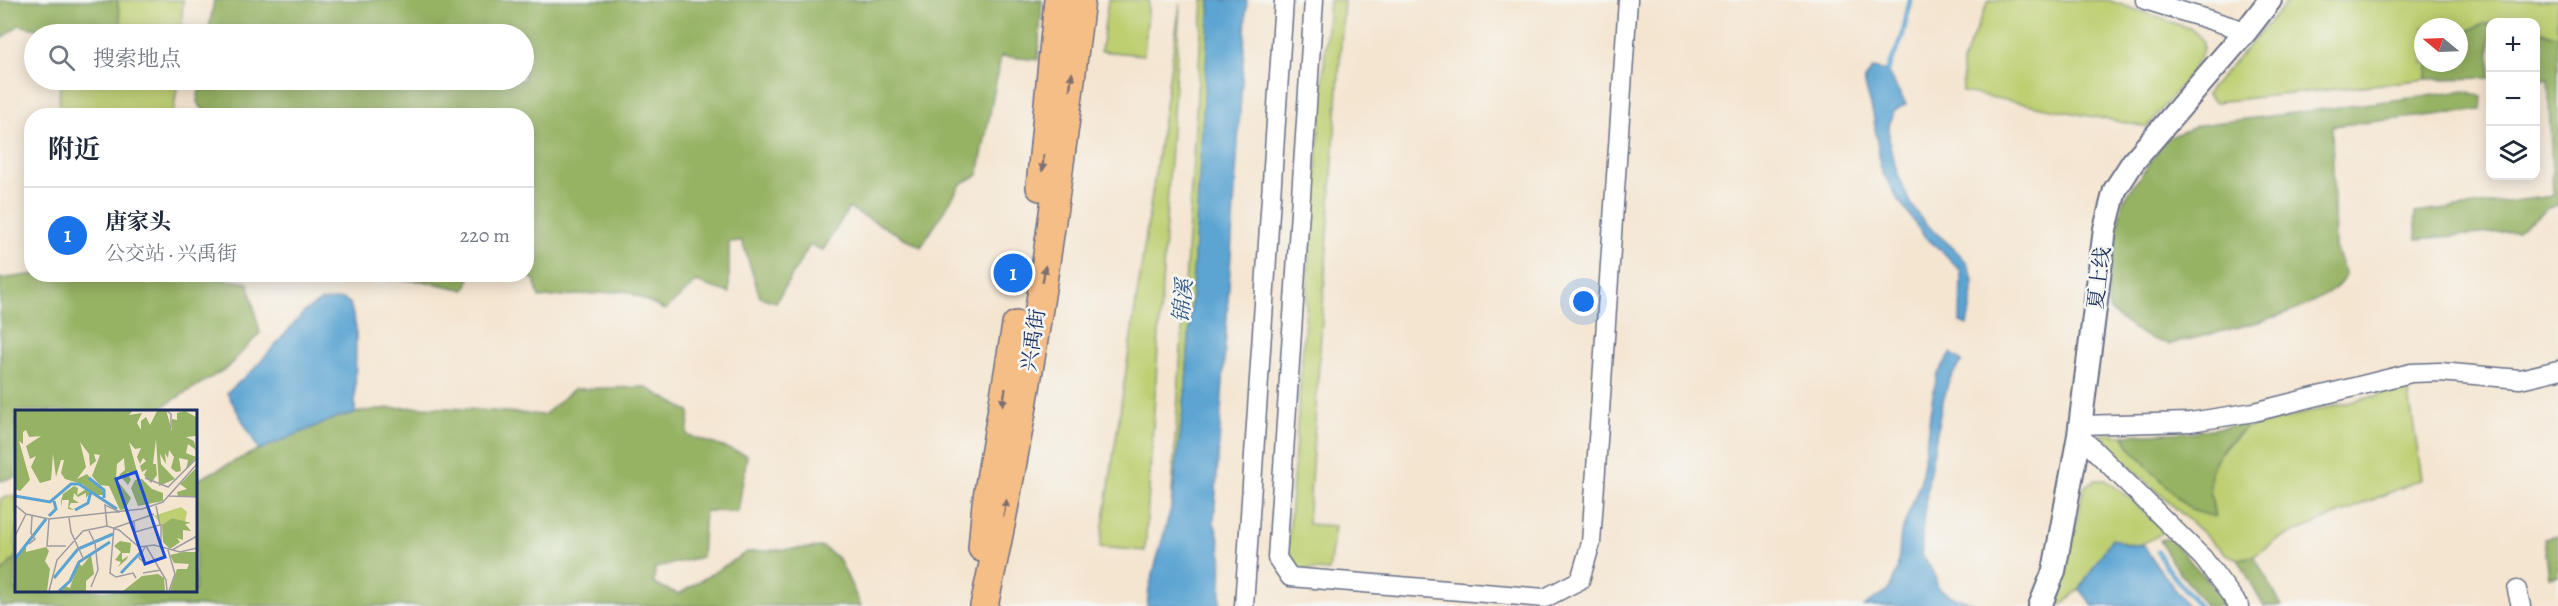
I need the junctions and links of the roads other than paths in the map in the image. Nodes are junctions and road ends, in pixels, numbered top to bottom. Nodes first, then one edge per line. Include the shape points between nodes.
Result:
1 (1058, 0) edge
2 (1081, 0) edge
3 (1284, 0) edge
4 (1314, 0) edge
5 (1628, 0) edge
6 (2145, 0) edge
7 (2270, 0) edge
8 (2246, 31) junction
9 (2558, 370) edge
10 (2080, 430) junction
11 (976, 606) edge
12 (984, 606) edge
13 (1244, 606) edge
14 (2040, 606) edge
15 (2239, 606) edge

1 -> 11 main road, 兴禹街 via 1041,183 986,503
12 -> 2 main road, 兴禹街 via 1005,510 1058,188
3 - 13 street
4 - 5 street via 1277,558 1290,577 1545,598 1580,580 1591,543
6 - 8 street
7 - 8 street, 夏上线
8 - 10 street, 夏上线 via 2133,162 2115,190 2105,229
9 - 10 street via 2520,379 2411,373 2254,412 2190,422
10 - 14 street, 夏上线 via 2054,571
10 - 15 street via 2203,558

